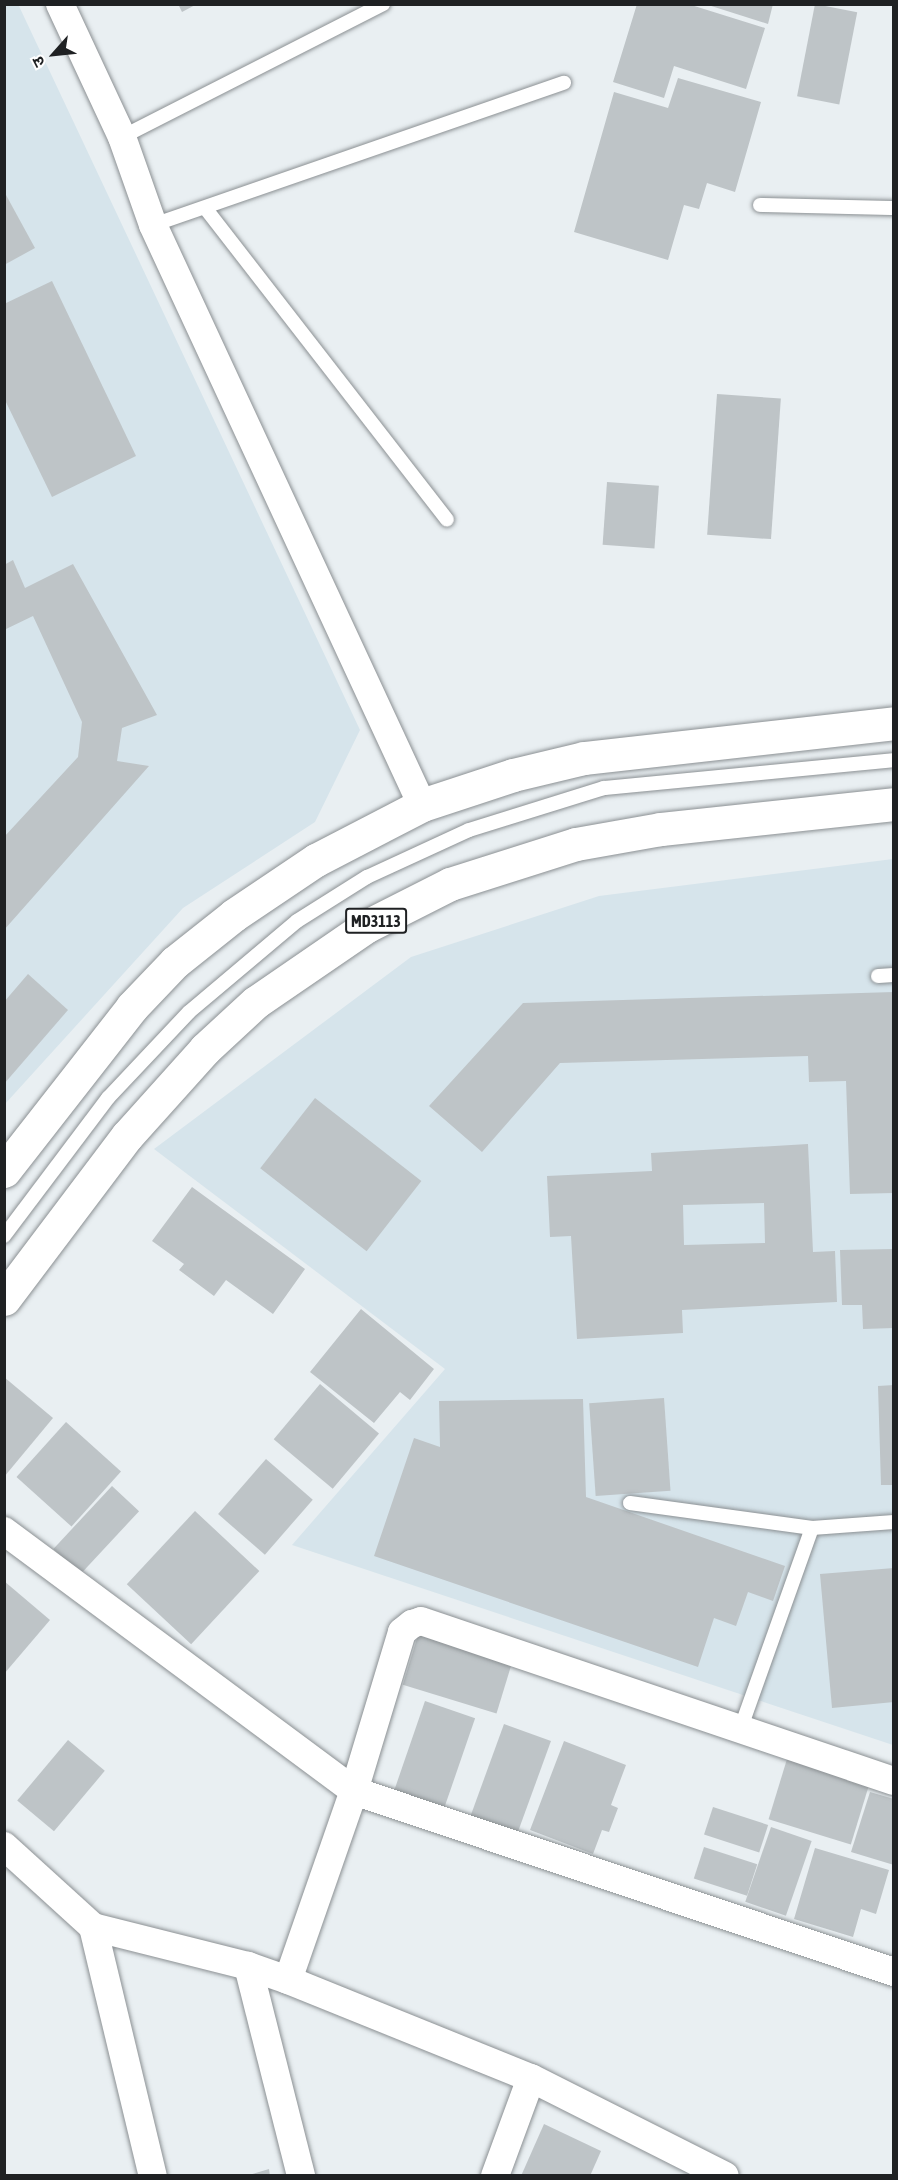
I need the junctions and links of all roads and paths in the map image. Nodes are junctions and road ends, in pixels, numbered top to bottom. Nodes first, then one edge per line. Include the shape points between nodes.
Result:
1 (60, 4) edge
2 (383, 4) edge
3 (564, 83) dead end
4 (122, 136) junction
5 (760, 205) dead end
6 (894, 208) edge
7 (206, 209) junction
8 (153, 225) junction
9 (447, 520) dead end
10 (894, 723) edge
11 (894, 760) edge
12 (894, 804) edge
13 (422, 805) junction
14 (894, 975) edge
15 (878, 976) dead end
16 (4, 1171) edge
17 (4, 1236) edge
18 (4, 1299) edge
19 (630, 1503) dead end
20 (894, 1522) edge
21 (812, 1528) junction
22 (4, 1531) edge
23 (740, 1730) junction
24 (894, 1781) edge
25 (354, 1791) junction
26 (4, 1846) edge
27 (93, 1927) junction
28 (248, 1966) junction
29 (894, 1971) edge
30 (288, 1980) junction
31 (531, 2078) junction
32 (153, 2175) edge
33 (301, 2175) edge
34 (495, 2175) edge
35 (725, 2175) edge

1 - 4 street
2 - 4 lane
3 - 7 lane
4 - 8 street
5 - 6 lane
7 - 8 lane
7 - 9 lane
8 - 13 street
10 - 13 main road via 584,758 513,775
11 - 17 lane via 604,788 469,830 367,878 289,926 189,1012 108,1098
12 - 18 main road, MD3113 via 661,829 576,844 450,884 367,926 256,1002 205,1049 127,1136
13 - 16 main road via 316,860 234,915 175,962 132,1007
14 - 15 lane
19 - 21 lane
20 - 21 lane
21 - 23 lane
22 - 25 street
23 - 24 street
23 - 25 street via 421,1621 402,1632
25 - 29 street
25 - 30 street
26 - 27 street
27 - 28 street
27 - 32 street
28 - 30 street
28 - 33 street
30 - 31 street
31 - 34 street
31 - 35 street

